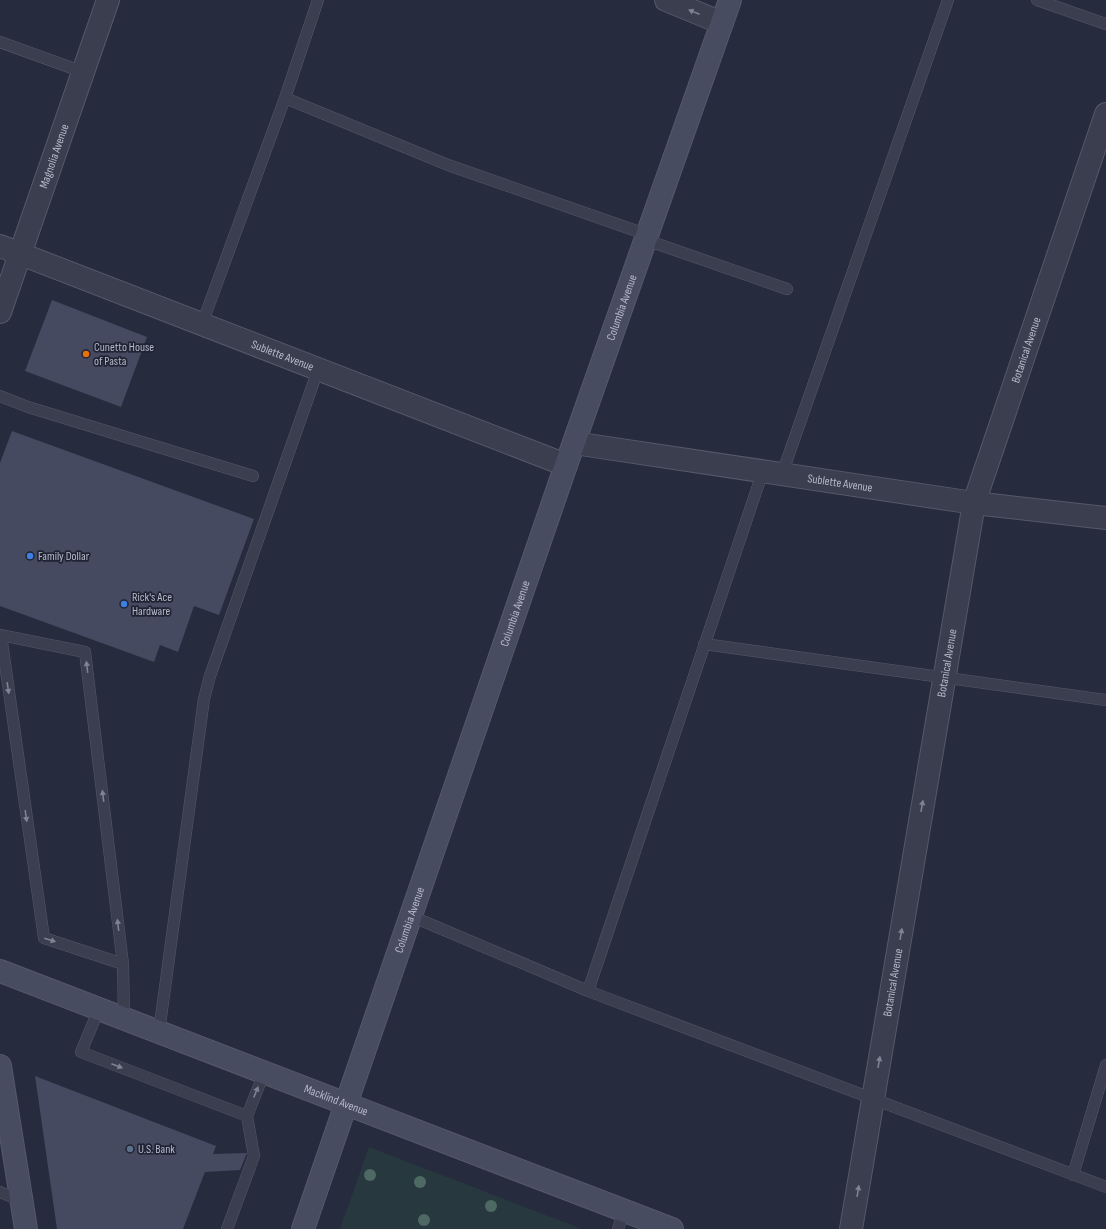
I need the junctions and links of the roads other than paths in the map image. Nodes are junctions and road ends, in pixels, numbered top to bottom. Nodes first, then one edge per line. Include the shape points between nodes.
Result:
1 (108, 0) edge
2 (318, 0) edge
3 (666, 0) edge
4 (730, 0) edge
5 (948, 0) edge
6 (1037, 0) edge
7 (722, 23) junction
8 (1106, 24) edge
9 (0, 42) edge
10 (83, 72) junction
11 (285, 98) junction
12 (1106, 114) edge
13 (647, 238) junction
14 (0, 246) edge
15 (21, 253) junction
16 (787, 289) dead end
17 (0, 312) edge
18 (202, 324) junction
19 (318, 370) junction
20 (0, 396) edge
21 (574, 443) junction
22 (566, 465) junction
23 (772, 473) junction
24 (253, 476) dead end
25 (974, 503) junction
26 (1106, 518) edge
27 (0, 635) edge
28 (704, 644) junction
29 (944, 678) junction
30 (1106, 700) edge
31 (411, 916) junction
32 (123, 964) junction
33 (0, 971) edge
34 (588, 991) junction
35 (99, 1009) junction
36 (124, 1019) junction
37 (159, 1032) junction
38 (1106, 1065) edge
39 (0, 1066) edge
40 (264, 1072) junction
41 (873, 1099) junction
42 (346, 1104) junction
43 (247, 1116) junction
44 (1073, 1175) junction
45 (1106, 1188) edge
46 (0, 1192) edge
47 (22, 1201) junction
48 (621, 1220) edge
49 (26, 1229) edge
50 (227, 1229) edge
51 (303, 1229) edge
52 (672, 1229) edge
53 (851, 1229) edge

1 - 10 street, Magnolia Avenue
2 - 11 lane
7 -> 3 street
4 - 7 street, Columbia Avenue
5 - 23 lane
6 - 8 lane
7 - 13 street, Columbia Avenue
9 - 10 lane
10 - 15 street, Magnolia Avenue
11 - 13 lane via 448,165
11 - 18 lane
12 - 25 street, Botanical Avenue
13 - 16 lane
13 - 21 street, Columbia Avenue
14 - 15 street, Sublette Avenue
15 - 17 street, Magnolia Avenue
15 - 18 street, Sublette Avenue
18 - 19 street, Sublette Avenue
19 - 22 street, Sublette Avenue
19 - 37 lane via 205,693
20 - 24 lane via 28,407
21 - 22 street, Columbia Avenue
21 - 23 street, Sublette Avenue
22 - 31 street, Columbia Avenue
23 - 25 street, Sublette Avenue
23 - 28 lane
25 - 26 street, Sublette Avenue
25 - 29 street, Botanical Avenue
27 -> 32 lane via 44,938
32 -> 27 lane via 85,652
28 - 29 lane
28 - 34 lane
29 - 30 lane
41 -> 29 street, Botanical Avenue
31 - 34 lane
31 - 42 street, Columbia Avenue
32 - 36 lane
33 - 35 street, Macklind Avenue
34 - 41 lane
35 - 36 street, Macklind Avenue
35 -> 43 lane via 81,1052
36 - 37 street, Macklind Avenue
37 - 40 street, Macklind Avenue
38 - 44 lane
39 - 47 street
40 - 42 street, Macklind Avenue
43 -> 40 lane
41 - 44 lane
53 -> 41 street, Botanical Avenue
42 - 48 street, Macklind Avenue
42 - 51 street, Columbia Avenue
43 - 50 lane via 254,1156
44 - 45 lane
46 - 47 lane
47 - 49 street
48 - 52 street, Macklind Avenue

